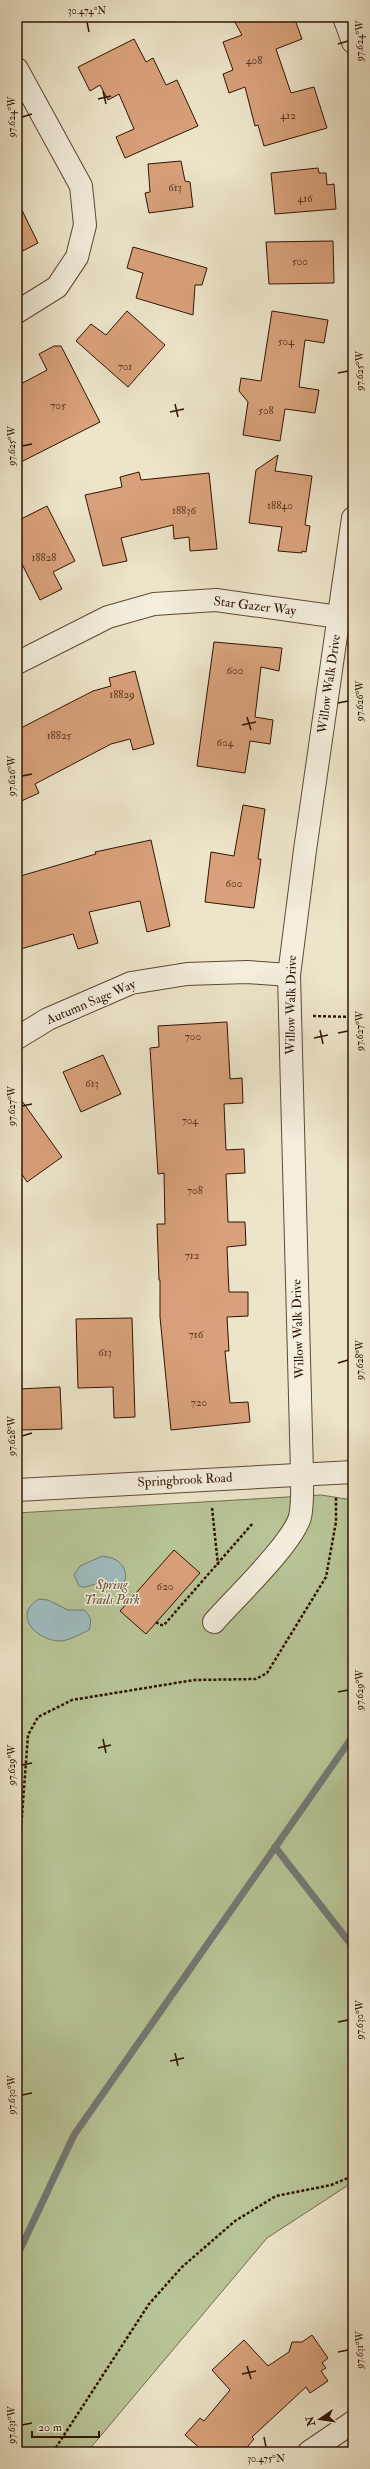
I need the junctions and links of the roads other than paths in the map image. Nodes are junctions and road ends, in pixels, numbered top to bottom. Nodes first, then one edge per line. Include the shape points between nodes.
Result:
1 (344, 17) edge
2 (353, 42) edge
3 (17, 69) edge
4 (17, 312) edge
5 (353, 518) edge
6 (339, 617) junction
7 (17, 664) edge
8 (290, 975) junction
9 (17, 1038) edge
10 (353, 1472) edge
11 (302, 1473) junction
12 (17, 1490) edge
13 (214, 1622) dead end
14 (353, 2422) edge
15 (309, 2452) edge

1 - 2 street
3 - 4 street via 81,186 85,225 77,257 57,288
5 - 6 street, Willow Walk Drive
6 - 7 street, Star Gazer Way via 216,600 154,604 108,617
6 - 8 street, Willow Walk Drive
8 - 9 street, Autumn Sage Way via 247,972 187,974 131,983 48,1019
8 - 11 street, Willow Walk Drive
10 - 11 street, Springbrook Road
11 - 12 street, Springbrook Road
11 - 13 street, Willow Walk Drive via 300,1516 294,1529
14 - 15 street

